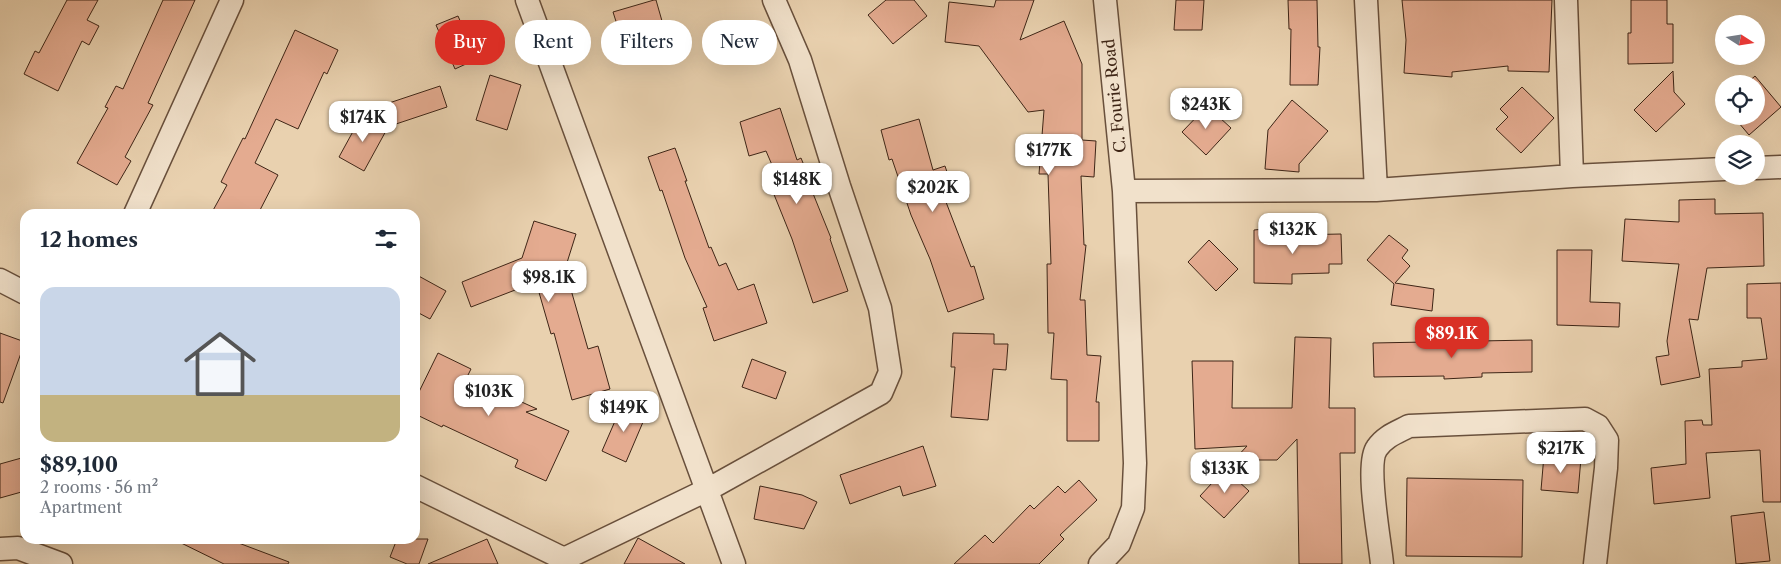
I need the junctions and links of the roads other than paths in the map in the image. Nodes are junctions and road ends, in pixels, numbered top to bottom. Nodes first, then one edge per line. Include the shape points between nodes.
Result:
1 (232, 0) edge
2 (527, 0) edge
3 (774, 0) edge
4 (1105, 0) edge
5 (1366, 0) edge
6 (1566, 0) edge
7 (1781, 167) edge
8 (1765, 168) edge
9 (1715, 169) edge
10 (1572, 176) junction
11 (1376, 190) junction
12 (1124, 191) junction
13 (137, 209) edge
14 (0, 280) edge
15 (20, 290) edge
16 (420, 489) edge
17 (707, 490) junction
18 (0, 549) edge
19 (563, 562) edge
20 (61, 564) edge
21 (734, 564) edge
22 (1100, 564) edge
23 (1382, 564) edge
24 (1595, 564) edge

1 - 13 street
2 - 17 street
3 - 17 street via 800,60 880,308 890,372 881,393
4 - 12 street, C. Fourie Road
5 - 11 street
6 - 10 street
7 - 8 street
9 - 10 street
10 - 11 street
11 - 12 street
12 - 22 street, C. Fourie Road via 1135,463 1133,508 1119,544
14 - 15 street
16 - 19 street
17 - 19 street
17 - 21 street
18 - 20 street via 18,548
23 - 24 street via 1372,461 1385,438 1409,426 1585,418 1598,426 1607,440

